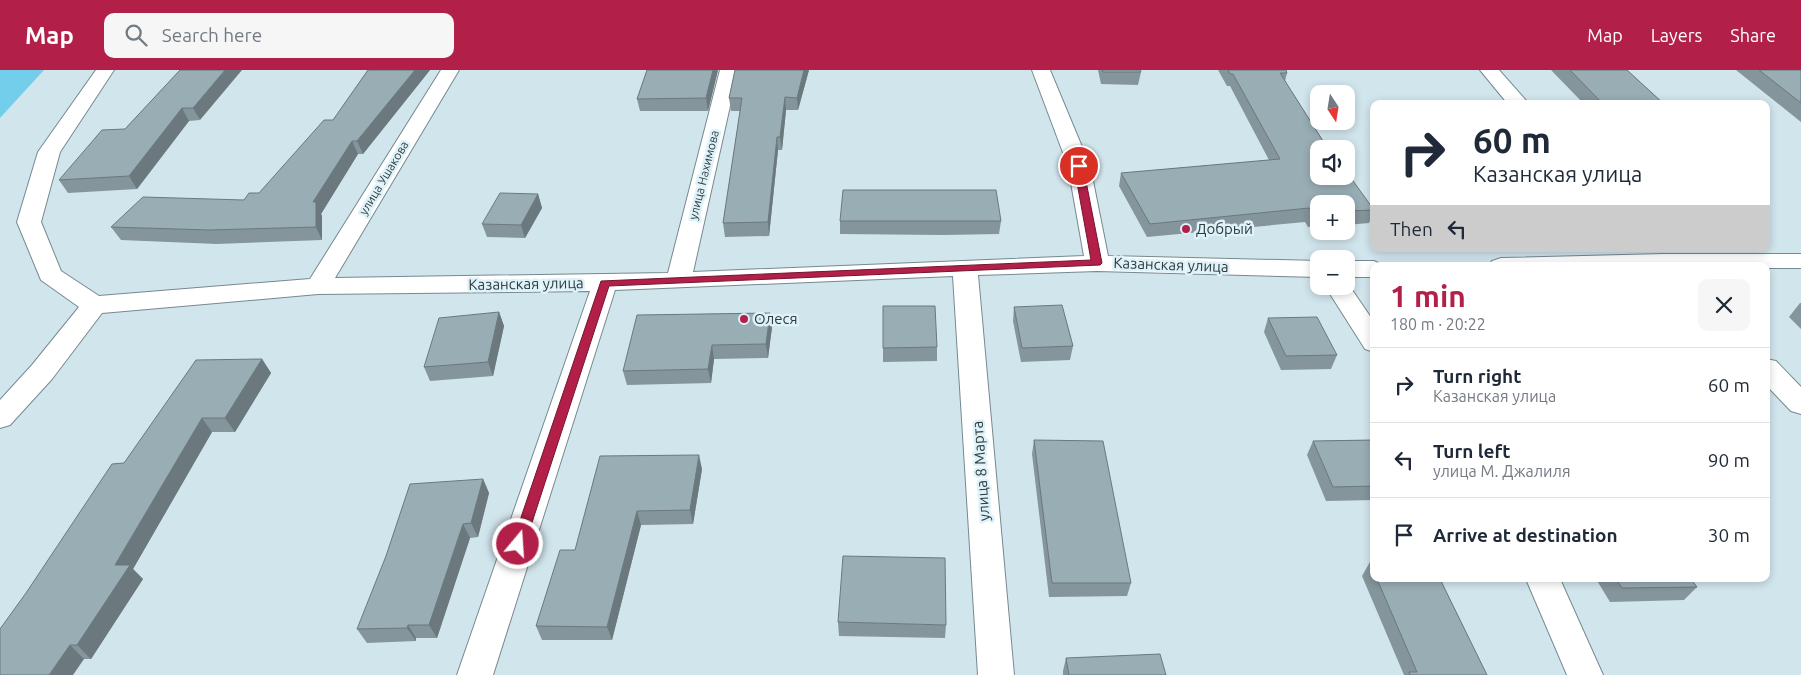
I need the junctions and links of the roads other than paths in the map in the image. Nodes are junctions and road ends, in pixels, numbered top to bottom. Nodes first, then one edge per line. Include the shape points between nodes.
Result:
1 (106, 70) edge
2 (450, 70) edge
3 (729, 70) edge
4 (1041, 70) edge
5 (1488, 70) edge
6 (1515, 100) edge
7 (1661, 259) edge
8 (1801, 261) edge
9 (1593, 262) edge
10 (1097, 263) junction
11 (965, 267) junction
12 (1310, 269) edge
13 (1355, 269) edge
14 (1370, 269) edge
15 (678, 281) junction
16 (605, 283) junction
17 (318, 286) junction
18 (1343, 295) edge
19 (94, 305) junction
20 (1370, 337) edge
21 (1770, 372) edge
22 (1801, 404) edge
23 (0, 418) edge
24 (1544, 582) edge
25 (475, 675) edge
26 (996, 675) edge
27 (1585, 675) edge

1 - 19 street via 49,152 29,222 50,275
2 - 17 street, улица Ушакова
3 - 15 street, улица Нахимова
4 - 10 street via 1079,166
5 - 6 street
7 - 8 street
7 - 9 street
10 - 11 street, Казанская улица
10 - 12 street, Казанская улица
11 - 15 street, Казанская улица
11 - 26 street, улица 8 Марта
13 - 14 street
15 - 16 street, Казанская улица
16 - 17 street, Казанская улица
16 - 25 street
17 - 19 street, Казанская улица
18 - 20 street
19 - 23 street via 42,372
21 - 22 street
24 - 27 street

